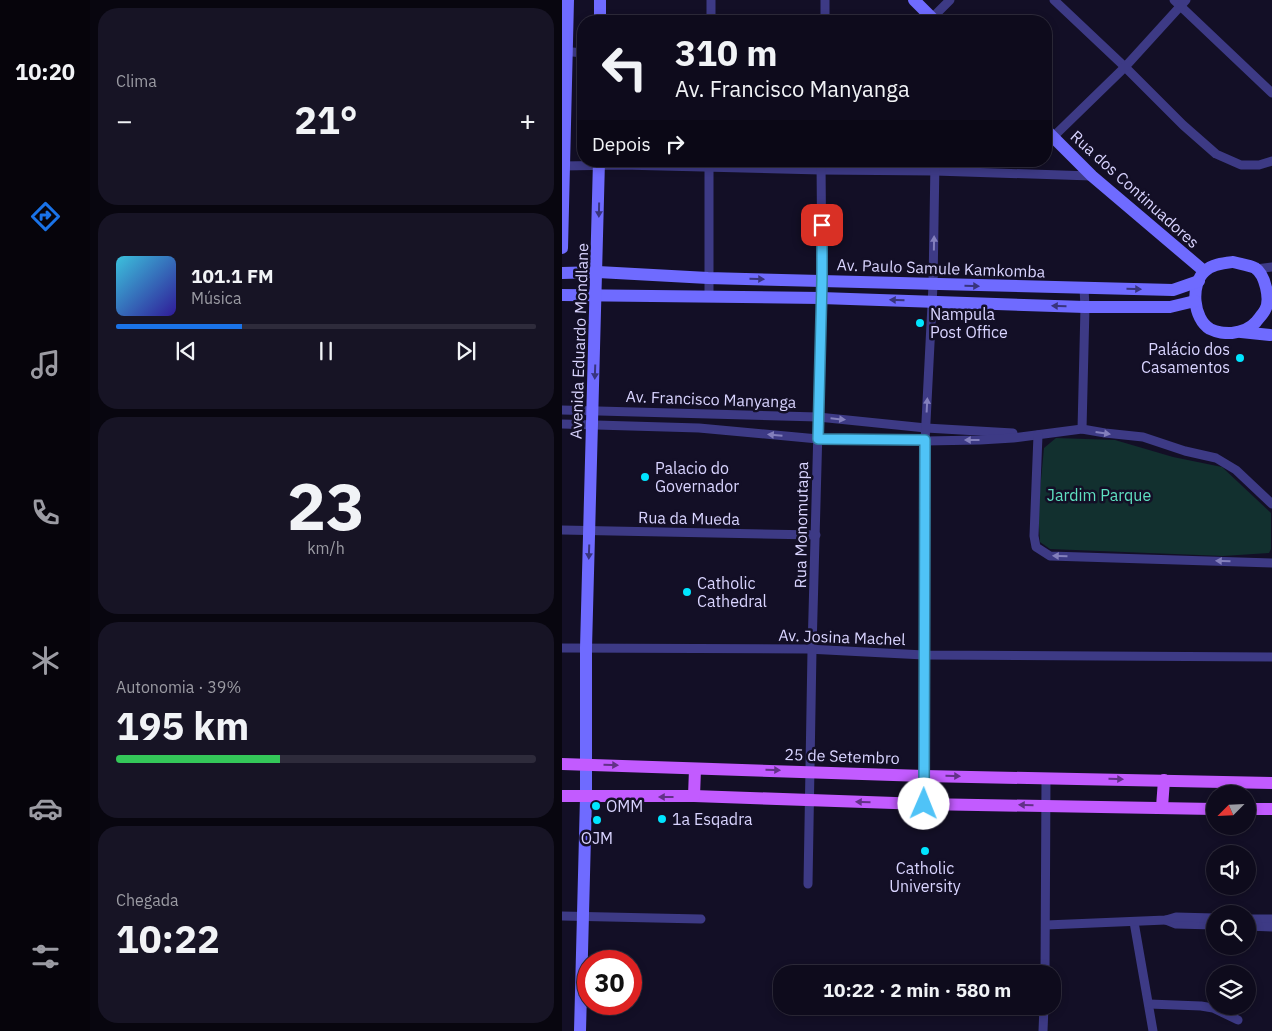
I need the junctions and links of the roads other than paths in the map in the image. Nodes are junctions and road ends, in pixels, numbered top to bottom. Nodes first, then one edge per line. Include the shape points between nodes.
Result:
1 (568, 0) edge
2 (600, 0) edge
3 (711, 0) edge
4 (825, 0) edge
5 (914, 0) edge
6 (950, 0) edge
7 (1054, 0) edge
8 (1180, 2) edge
9 (600, 15) edge
10 (710, 15) edge
11 (824, 15) edge
12 (930, 15) edge
13 (937, 15) edge
14 (564, 51) edge
15 (577, 53) edge
16 (1125, 67) junction
17 (1272, 93) edge
18 (1052, 130) edge
19 (1052, 136) edge
20 (1272, 161) edge
21 (577, 165) edge
22 (562, 166) edge
23 (599, 167) edge
24 (709, 167) edge
25 (821, 167) edge
26 (935, 167) edge
27 (951, 167) edge
28 (1092, 176) junction
29 (562, 248) edge
30 (1272, 267) edge
31 (1256, 268) junction
32 (598, 272) junction
33 (562, 273) edge
34 (1201, 276) junction
35 (708, 278) junction
36 (822, 280) junction
37 (1269, 281) edge
38 (933, 285) junction
39 (1084, 288) junction
40 (562, 295) edge
41 (596, 295) junction
42 (709, 296) junction
43 (821, 298) junction
44 (1195, 301) junction
45 (932, 302) junction
46 (1085, 307) junction
47 (1266, 310) junction
48 (1241, 332) junction
49 (1271, 336) edge
50 (562, 410) edge
51 (593, 411) junction
52 (651, 412) junction
53 (699, 412) junction
54 (818, 416) junction
55 (562, 424) edge
56 (592, 424) junction
57 (651, 426) junction
58 (699, 428) junction
59 (926, 428) junction
60 (1082, 429) junction
61 (1038, 435) junction
62 (818, 439) junction
63 (925, 440) junction
64 (1272, 504) edge
65 (562, 530) edge
66 (590, 531) junction
67 (816, 535) junction
68 (1272, 563) edge
69 (562, 648) edge
70 (586, 648) junction
71 (812, 650) junction
72 (924, 654) junction
73 (1272, 657) edge
74 (562, 764) edge
75 (586, 764) junction
76 (695, 769) junction
77 (810, 771) junction
78 (924, 776) junction
79 (1046, 778) junction
80 (1164, 780) junction
81 (1272, 783) edge
82 (562, 796) edge
83 (694, 796) junction
84 (586, 797) junction
85 (809, 800) junction
86 (924, 804) junction
87 (1046, 806) junction
88 (1162, 807) junction
89 (1206, 809) edge
90 (1256, 809) edge
91 (1272, 809) edge
92 (808, 884) dead end
93 (562, 916) edge
94 (583, 917) junction
95 (701, 919) dead end
96 (1256, 919) edge
97 (1272, 919) edge
98 (1206, 920) edge
99 (1202, 921) junction
100 (1134, 922) junction
101 (1206, 922) edge
102 (1046, 926) junction
103 (1256, 926) edge
104 (1272, 926) edge
105 (1045, 965) edge
106 (1149, 1004) junction
107 (1044, 1015) edge
108 (1238, 1020) dead end
109 (580, 1031) edge
110 (1043, 1031) edge
111 (1154, 1031) edge

1 - 14 main road, Avenida Eduardo Mondlane
2 - 9 main road
3 - 10 street
4 - 11 street
5 - 12 main road
6 - 13 street
7 - 16 street
8 - 16 street
8 - 17 street
14 - 15 street
14 - 22 main road, Avenida Eduardo Mondlane
16 - 18 street
16 - 20 street via 1216,154 1241,165
19 - 28 main road, Rua dos Continuadores
21 - 22 street
22 - 29 main road, Avenida Eduardo Mondlane
23 -> 32 main road, Avenida Eduardo Mondlane
24 - 35 street
25 - 36 street, Rua Monomutapa
38 -> 26 street
27 - 28 street
28 - 34 main road, Rua dos Continuadores
30 - 31 street
31 - 34 main road via 1233,262 1220,263
31 - 37 main road
32 - 33 main road, Av. Paulo Samule Kamkomba
32 - 35 main road, Av. Paulo Samule Kamkomba
32 - 41 main road, Avenida Eduardo Mondlane
39 -> 34 main road, Av. Paulo Samule Kamkomba via 1173,290
34 - 44 main road
35 -> 36 main road, Av. Paulo Samule Kamkomba
35 - 42 street
36 - 38 main road, Av. Paulo Samule Kamkomba
36 - 43 street, Rua Monomutapa
37 - 47 main road
38 -> 39 main road, Av. Paulo Samule Kamkomba
38 - 45 street
39 - 46 street
40 - 41 main road, Av. Paulo Samule Kamkomba
41 - 42 main road, Av. Paulo Samule Kamkomba
41 -> 51 main road, Avenida Eduardo Mondlane
42 - 43 main road, Av. Paulo Samule Kamkomba
45 -> 43 main road, Av. Paulo Samule Kamkomba
43 - 54 street, Rua Monomutapa
44 - 46 main road, Av. Paulo Samule Kamkomba via 1170,307
44 - 48 main road via 1209,328 1221,333
46 -> 45 main road, Av. Paulo Samule Kamkomba
59 -> 45 street
46 - 60 street
47 - 48 main road via 1254,324
47 - 49 main road
48 - 49 main road
50 - 51 street, Av. Francisco Manyanga
51 - 52 street, Av. Francisco Manyanga
51 - 56 main road, Avenida Eduardo Mondlane
52 - 53 street, Av. Francisco Manyanga
52 - 57 street
53 - 54 street, Av. Francisco Manyanga
53 - 58 street
54 -> 59 street, Av. Francisco Manyanga
54 - 62 street, Rua Monomutapa
55 - 56 street, Av. Francisco Manyanga
56 - 57 street, Av. Francisco Manyanga
56 - 66 main road, Avenida Eduardo Mondlane
57 - 58 street, Av. Francisco Manyanga
62 -> 58 street, Av. Francisco Manyanga
59 - 61 street, Av. Francisco Manyanga
59 - 63 street
60 - 61 street, Av. Francisco Manyanga
60 -> 64 street, Av. Francisco Manyanga via 1143,437 1216,458 1236,470
61 -> 63 street, Av. Francisco Manyanga
68 -> 61 street via 1050,556 1036,547 1034,536
62 - 63 street, Av. Francisco Manyanga
62 - 67 street, Rua Monomutapa
63 - 72 street
65 - 66 street, Rua da Mueda
66 - 67 street, Rua da Mueda
66 -> 70 main road, Avenida Eduardo Mondlane
67 - 71 street, Rua Monomutapa
69 - 70 street, Av. Josina Machel
70 - 71 street, Av. Josina Machel
70 - 75 main road, Avenida Eduardo Mondlane
71 - 72 street, Av. Josina Machel
71 - 77 street, Rua Monomutapa
72 - 73 street, Av. Josina Machel
72 - 78 street
74 - 75 main road, 25 de Setembro
75 -> 76 main road, 25 de Setembro
75 - 84 main road, Avenida Eduardo Mondlane
76 -> 77 main road, 25 de Setembro
76 - 83 main road
77 - 78 main road, 25 de Setembro
77 - 85 street, Rua Monomutapa
78 -> 79 main road, 25 de Setembro
78 - 86 street
79 -> 80 main road, 25 de Setembro
79 - 87 street
80 - 81 main road, 25 de Setembro
80 - 88 main road
82 - 84 main road
83 -> 84 main road
83 - 85 main road
84 - 94 main road, Avenida Eduardo Mondlane
86 -> 85 main road
85 - 92 street, Rua Monomutapa
87 -> 86 main road
87 - 88 main road
87 - 102 street
88 - 89 main road
90 - 91 main road
93 - 94 street
94 - 95 street
94 - 109 main road, Avenida Eduardo Mondlane
96 - 97 street
98 - 99 street
99 - 100 street via 1176,924 1166,920
99 - 101 street
100 - 102 street
100 - 106 street
102 - 105 street
103 - 104 street
106 - 108 street via 1213,1008
106 - 111 street
107 - 110 street

